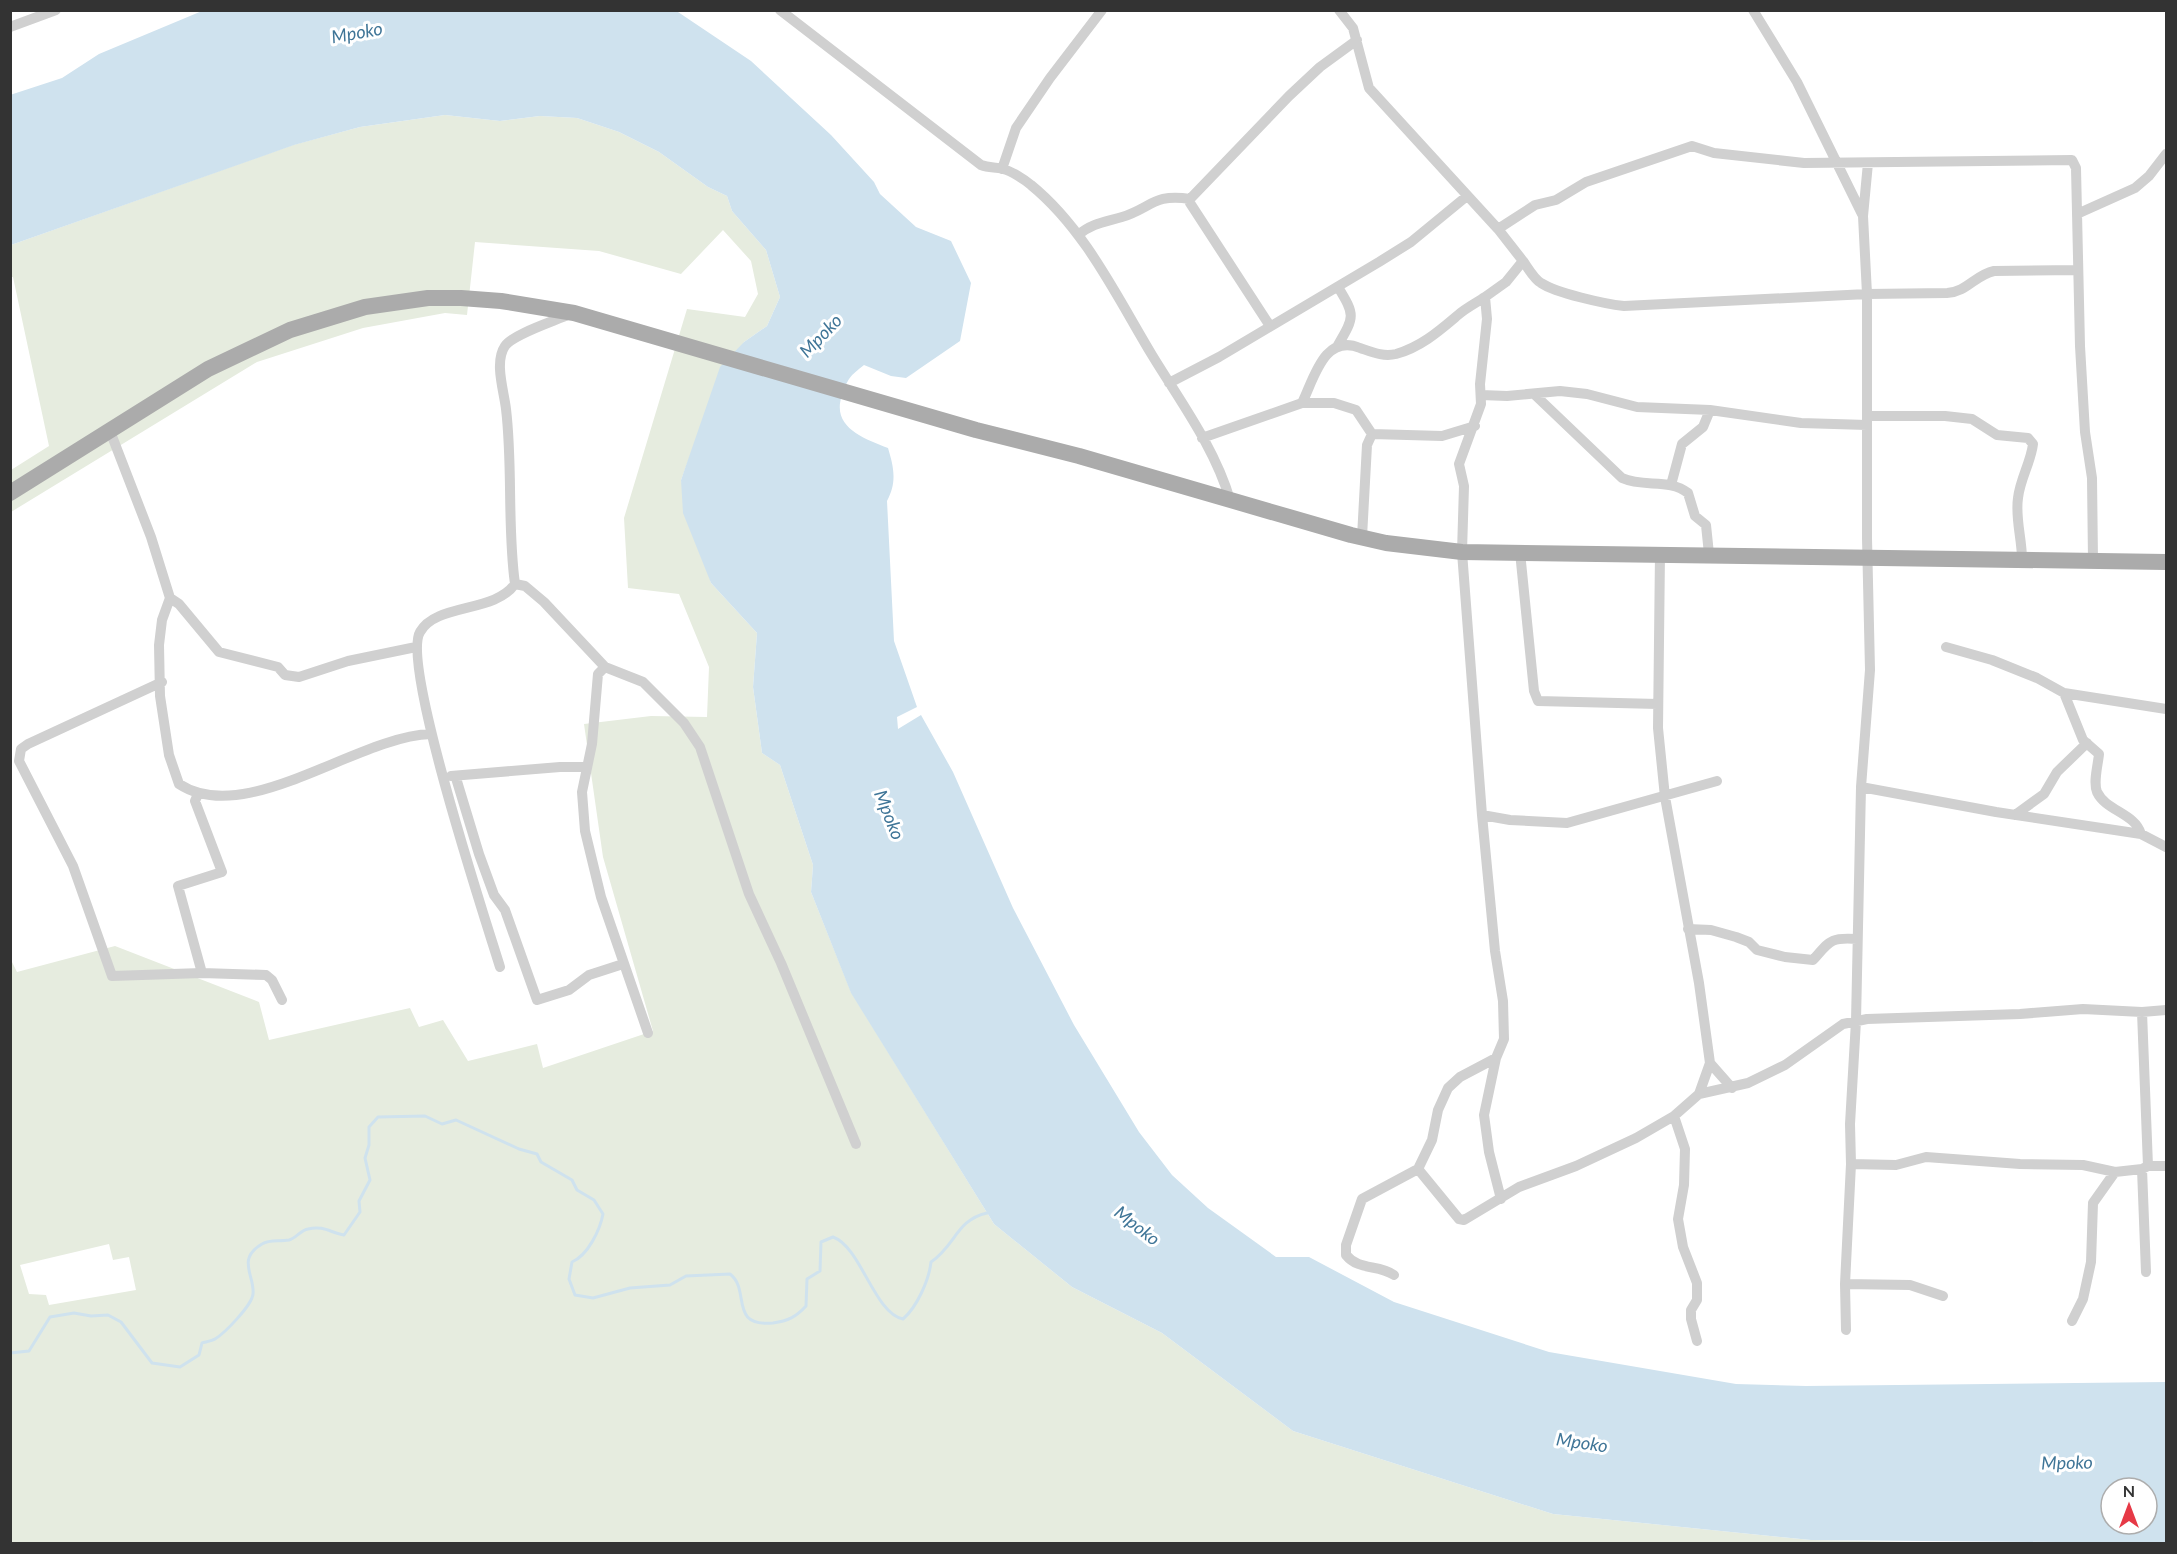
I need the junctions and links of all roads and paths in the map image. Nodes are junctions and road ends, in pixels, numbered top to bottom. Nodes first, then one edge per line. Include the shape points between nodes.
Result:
1 (56, 10) edge
2 (780, 10) edge
3 (1102, 10) edge
4 (1339, 10) edge
5 (1753, 10) edge
6 (10, 27) edge
7 (1357, 40) junction
8 (2166, 154) edge
9 (1868, 163) junction
10 (1839, 164) junction
11 (1002, 168) junction
12 (1467, 196) junction
13 (1190, 199) junction
14 (2077, 214) junction
15 (1863, 216) junction
16 (1498, 229) junction
17 (1078, 235) junction
18 (1523, 261) junction
19 (2079, 270) junction
20 (1338, 287) junction
21 (1867, 294) junction
22 (1485, 297) junction
23 (573, 313) junction
24 (1270, 326) junction
25 (1338, 345) junction
26 (1169, 383) junction
27 (1481, 394) junction
28 (1534, 394) junction
29 (1302, 403) junction
30 (1710, 410) junction
31 (1867, 420) junction
32 (1475, 426) junction
33 (110, 430) junction
34 (1372, 434) junction
35 (1202, 438) junction
36 (1671, 484) junction
37 (10, 493) edge
38 (1230, 500) junction
39 (1362, 537) junction
40 (1462, 552) junction
41 (1520, 552) junction
42 (1660, 553) junction
43 (1709, 554) junction
44 (1869, 556) junction
45 (2022, 559) junction
46 (2093, 560) junction
47 (2166, 562) edge
48 (515, 584) junction
49 (170, 598) junction
50 (416, 647) junction
51 (1946, 647) dead end
52 (605, 667) junction
53 (162, 682) junction
54 (2064, 693) junction
55 (1658, 704) junction
56 (2166, 709) edge
57 (430, 734) junction
58 (2087, 743) junction
59 (15, 754) edge
60 (587, 767) junction
61 (444, 771) junction
62 (456, 778) junction
63 (1717, 781) dead end
64 (1861, 787) junction
65 (198, 794) junction
66 (1665, 797) junction
67 (1482, 815) junction
68 (2015, 815) junction
69 (2141, 834) junction
70 (2166, 847) edge
71 (1688, 929) junction
72 (1857, 939) junction
73 (623, 964) junction
74 (500, 967) dead end
75 (202, 973) junction
76 (282, 1000) dead end
77 (2166, 1010) edge
78 (2142, 1012) junction
79 (1856, 1021) junction
80 (648, 1033) dead end
81 (1496, 1058) junction
82 (1710, 1063) junction
83 (1732, 1088) junction
84 (1699, 1094) junction
85 (1674, 1116) junction
86 (856, 1144) dead end
87 (1851, 1164) junction
88 (2166, 1166) edge
89 (2145, 1168) junction
90 (1418, 1169) junction
91 (2115, 1172) junction
92 (1501, 1198) junction
93 (2146, 1272) dead end
94 (1394, 1275) dead end
95 (1845, 1284) junction
96 (1942, 1296) dead end
97 (2072, 1321) dead end
98 (1846, 1330) dead end
99 (1697, 1341) dead end

1 - 6 street
2 - 11 street via 981,165
3 - 11 street via 1016,128
4 - 7 street
5 - 10 street via 1797,82
7 - 12 street via 1369,88
7 - 13 street via 1289,96
8 - 14 street via 2135,188
9 - 10 street
9 - 14 street via 2072,160 2076,168
9 - 15 street
10 - 15 street
10 - 16 street via 1754,158 1692,146 1586,182 1556,200 1535,205
11 - 17 street via 1030,184
12 - 16 street
12 - 20 street via 1411,242
13 - 17 street via 1162,198 1121,217 1105,219
13 - 24 street
14 - 19 street
15 - 21 street
16 - 18 street
17 - 26 street
18 - 21 street via 1539,282 1551,288 1624,306
18 - 22 street via 1506,282
19 - 21 street via 1994,271 1982,274 1959,292
19 - 46 street via 2083,400 2092,477
20 - 24 street
20 - 25 street via 1352,310 1353,321
21 - 31 street
22 - 25 street via 1429,339 1394,354 1380,355 1350,344
22 - 27 street via 1487,338
23 - 33 main road via 461,298 428,298 365,307 290,330 254,346 208,369
23 - 38 main road
23 - 48 street via 510,341 500,362 507,421
24 - 26 street
25 - 29 street via 1318,366
26 - 35 street
27 - 28 street
27 - 32 street
28 - 30 street via 1560,391 1637,407
28 - 36 street via 1622,478
29 - 34 street via 1334,403 1356,410
29 - 35 street
30 - 31 street via 1801,423
30 - 36 street via 1703,427 1682,444
31 - 44 street
31 - 45 street via 1945,416 1972,419 1996,435 2028,438 2033,444 2032,451 2017,501
32 - 34 street via 1442,436
32 - 40 street via 1459,464 1464,486
33 - 37 main road
33 - 49 street
34 - 39 street via 1367,445
35 - 38 street
36 - 43 street via 1688,493 1695,516 1706,525
38 - 39 main road
39 - 40 main road
40 - 41 main road
40 - 67 street
41 - 42 main road
41 - 55 street via 1538,701
42 - 43 main road
42 - 55 street
43 - 44 main road
44 - 45 main road
44 - 64 street via 1870,670
45 - 46 main road
46 - 47 main road
48 - 50 street via 502,596 431,621 420,631
48 - 52 street via 525,586 544,602
49 - 50 street via 219,652 278,668 285,675 299,677 348,661
49 - 53 street via 160,637
50 - 57 street
51 - 54 street via 1992,660
52 - 60 street via 598,674
52 - 86 street via 643,682 684,723 700,747 749,894
53 - 59 street via 28,744
53 - 65 street via 162,714 174,776 179,784
54 - 56 street
54 - 58 street
55 - 66 street
57 - 61 street
57 - 65 street via 390,742 245,795
58 - 68 street via 2057,772 2044,794
58 - 69 street via 2099,754 2096,791 2137,823
59 - 75 street via 73,866 112,976
60 - 62 street via 560,766
60 - 73 street via 582,792 588,850
61 - 62 street
61 - 74 street
62 - 73 street via 494,895 505,910 537,999 569,990 590,975
63 - 66 street
64 - 68 street
64 - 72 street
65 - 75 street via 195,801 222,872 178,886
66 - 67 street via 1567,823
66 - 71 street
67 - 81 street via 1503,1001 1504,1039
68 - 69 street
69 - 70 street
71 - 72 street via 1711,930 1749,942 1757,950 1799,960 1813,960 1835,938
71 - 82 street
72 - 79 street
73 - 80 street
75 - 76 street via 266,975
77 - 78 street
78 - 79 street via 2083,1009
78 - 89 street
79 - 83 street via 1843,1024 1785,1065
79 - 87 street
81 - 90 street via 1448,1088 1438,1110 1432,1140
81 - 92 street via 1484,1115
82 - 83 street
82 - 84 street
83 - 84 street
84 - 85 street
85 - 92 street via 1636,1138
85 - 99 street via 1685,1149 1678,1219 1683,1247 1697,1283 1691,1319
87 - 91 street via 1896,1165 1933,1157 2083,1165
87 - 95 street
88 - 89 street
89 - 91 street
89 - 93 street
90 - 92 street via 1459,1219 1469,1219
90 - 94 street via 1362,1198 1346,1245 1346,1255 1353,1264 1387,1270
91 - 97 street via 2093,1203 2091,1262 2083,1299
95 - 96 street via 1910,1285
95 - 98 street

